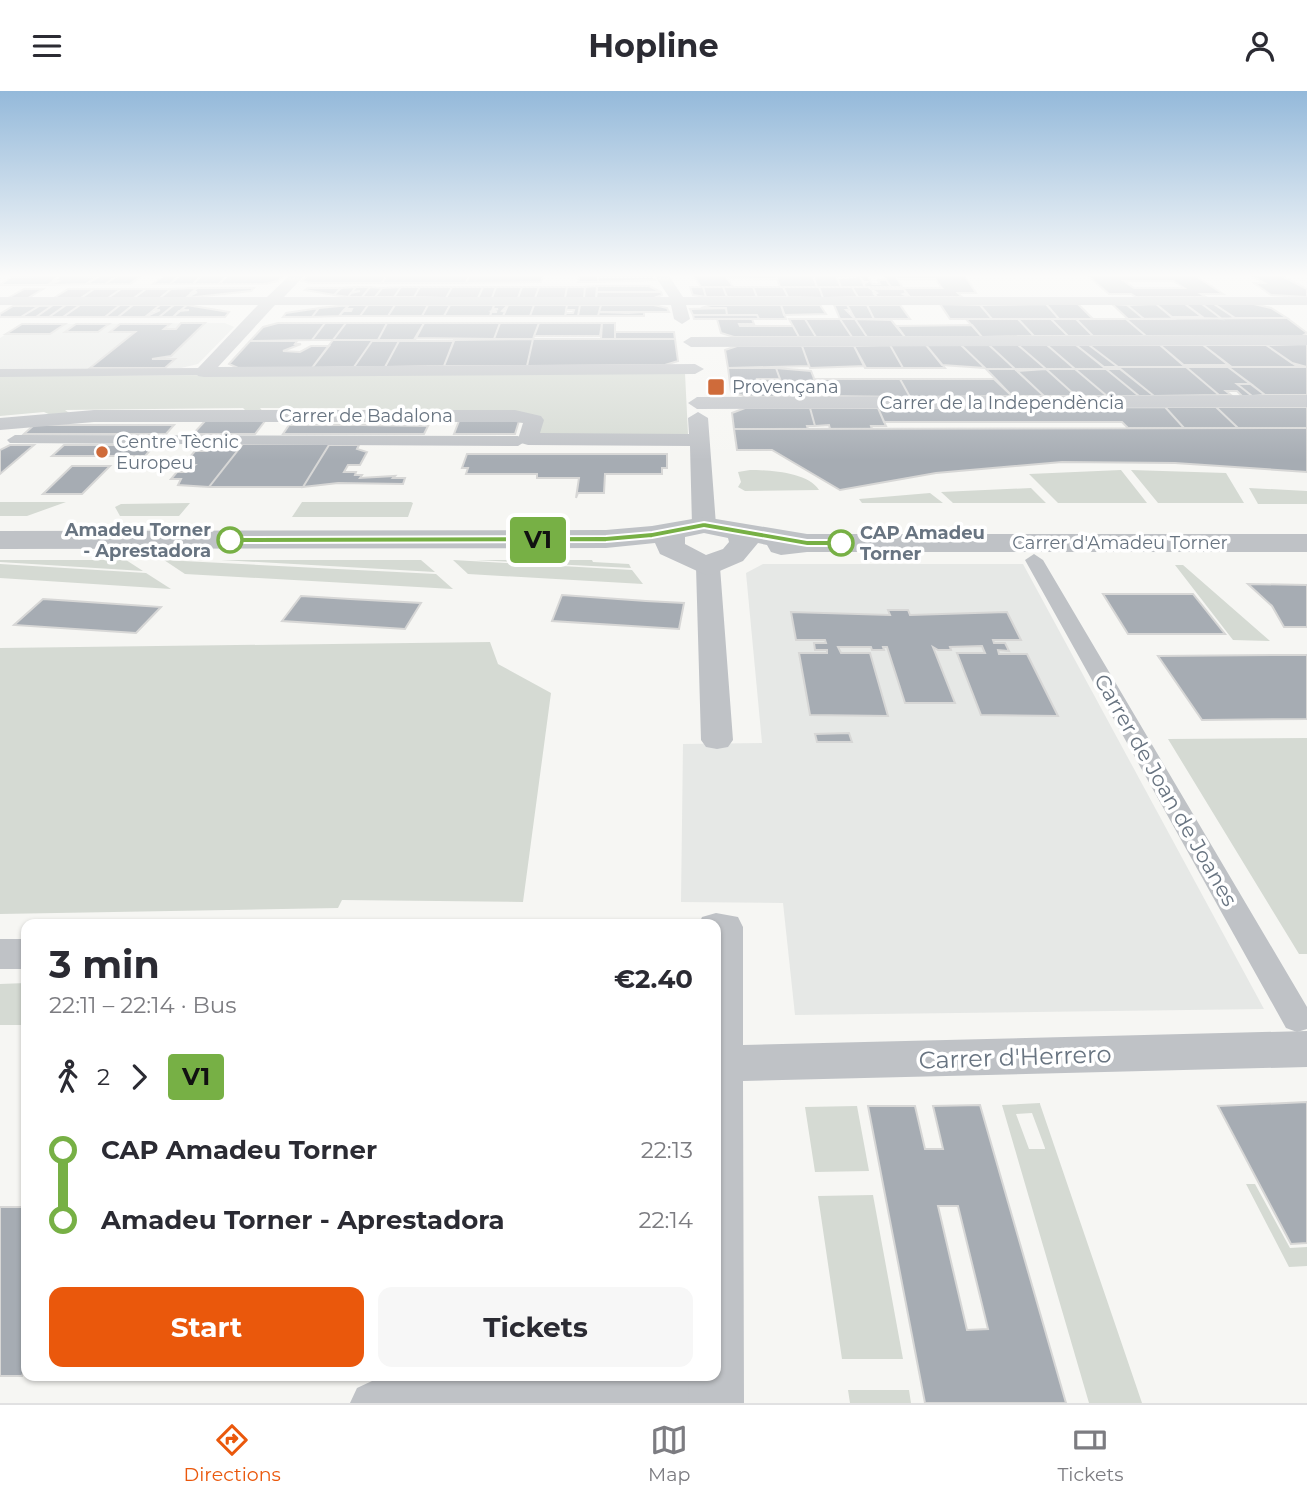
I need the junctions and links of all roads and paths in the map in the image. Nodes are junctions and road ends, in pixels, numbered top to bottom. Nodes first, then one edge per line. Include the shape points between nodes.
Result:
1 (230, 337) edge
2 (689, 337) edge
3 (1307, 340) edge
4 (691, 342) junction
5 (695, 369) junction
6 (204, 372) junction
7 (0, 373) edge
8 (1307, 401) edge
9 (697, 403) junction
10 (4, 431) edge
11 (699, 440) junction
12 (518, 441) dead end
13 (704, 525) junction
14 (0, 540) edge
15 (676, 541) junction
16 (741, 542) junction
17 (1307, 543) edge
18 (1034, 560) dead end
19 (708, 567) junction
20 (717, 740) dead end
21 (0, 954) edge
22 (21, 954) edge
23 (1302, 1034) edge
24 (721, 1063) edge
25 (716, 1381) edge
26 (716, 1401) edge
27 (372, 1403) edge

1 - 6 street
2 - 4 street
3 - 4 street
4 - 5 street
5 - 6 street
5 - 9 street
6 - 7 street
8 - 9 street, Carrer de la Independència
9 - 11 street
10 - 11 street, Carrer de Badalona via 94,416 515,416 534,420 528,439
10 - 12 street, Carrer de Badalona
11 - 13 street
13 - 15 street
13 - 16 street via 719,526
14 - 15 street
15 - 19 street
16 - 17 street, Carrer d'Amadeu Torner
16 - 19 street
18 - 23 street, Carrer de Joan de Joanes
19 - 20 street
21 - 22 street
23 - 24 street, Carrer d'Herrero via 779,1064
25 - 26 street
26 - 27 street

